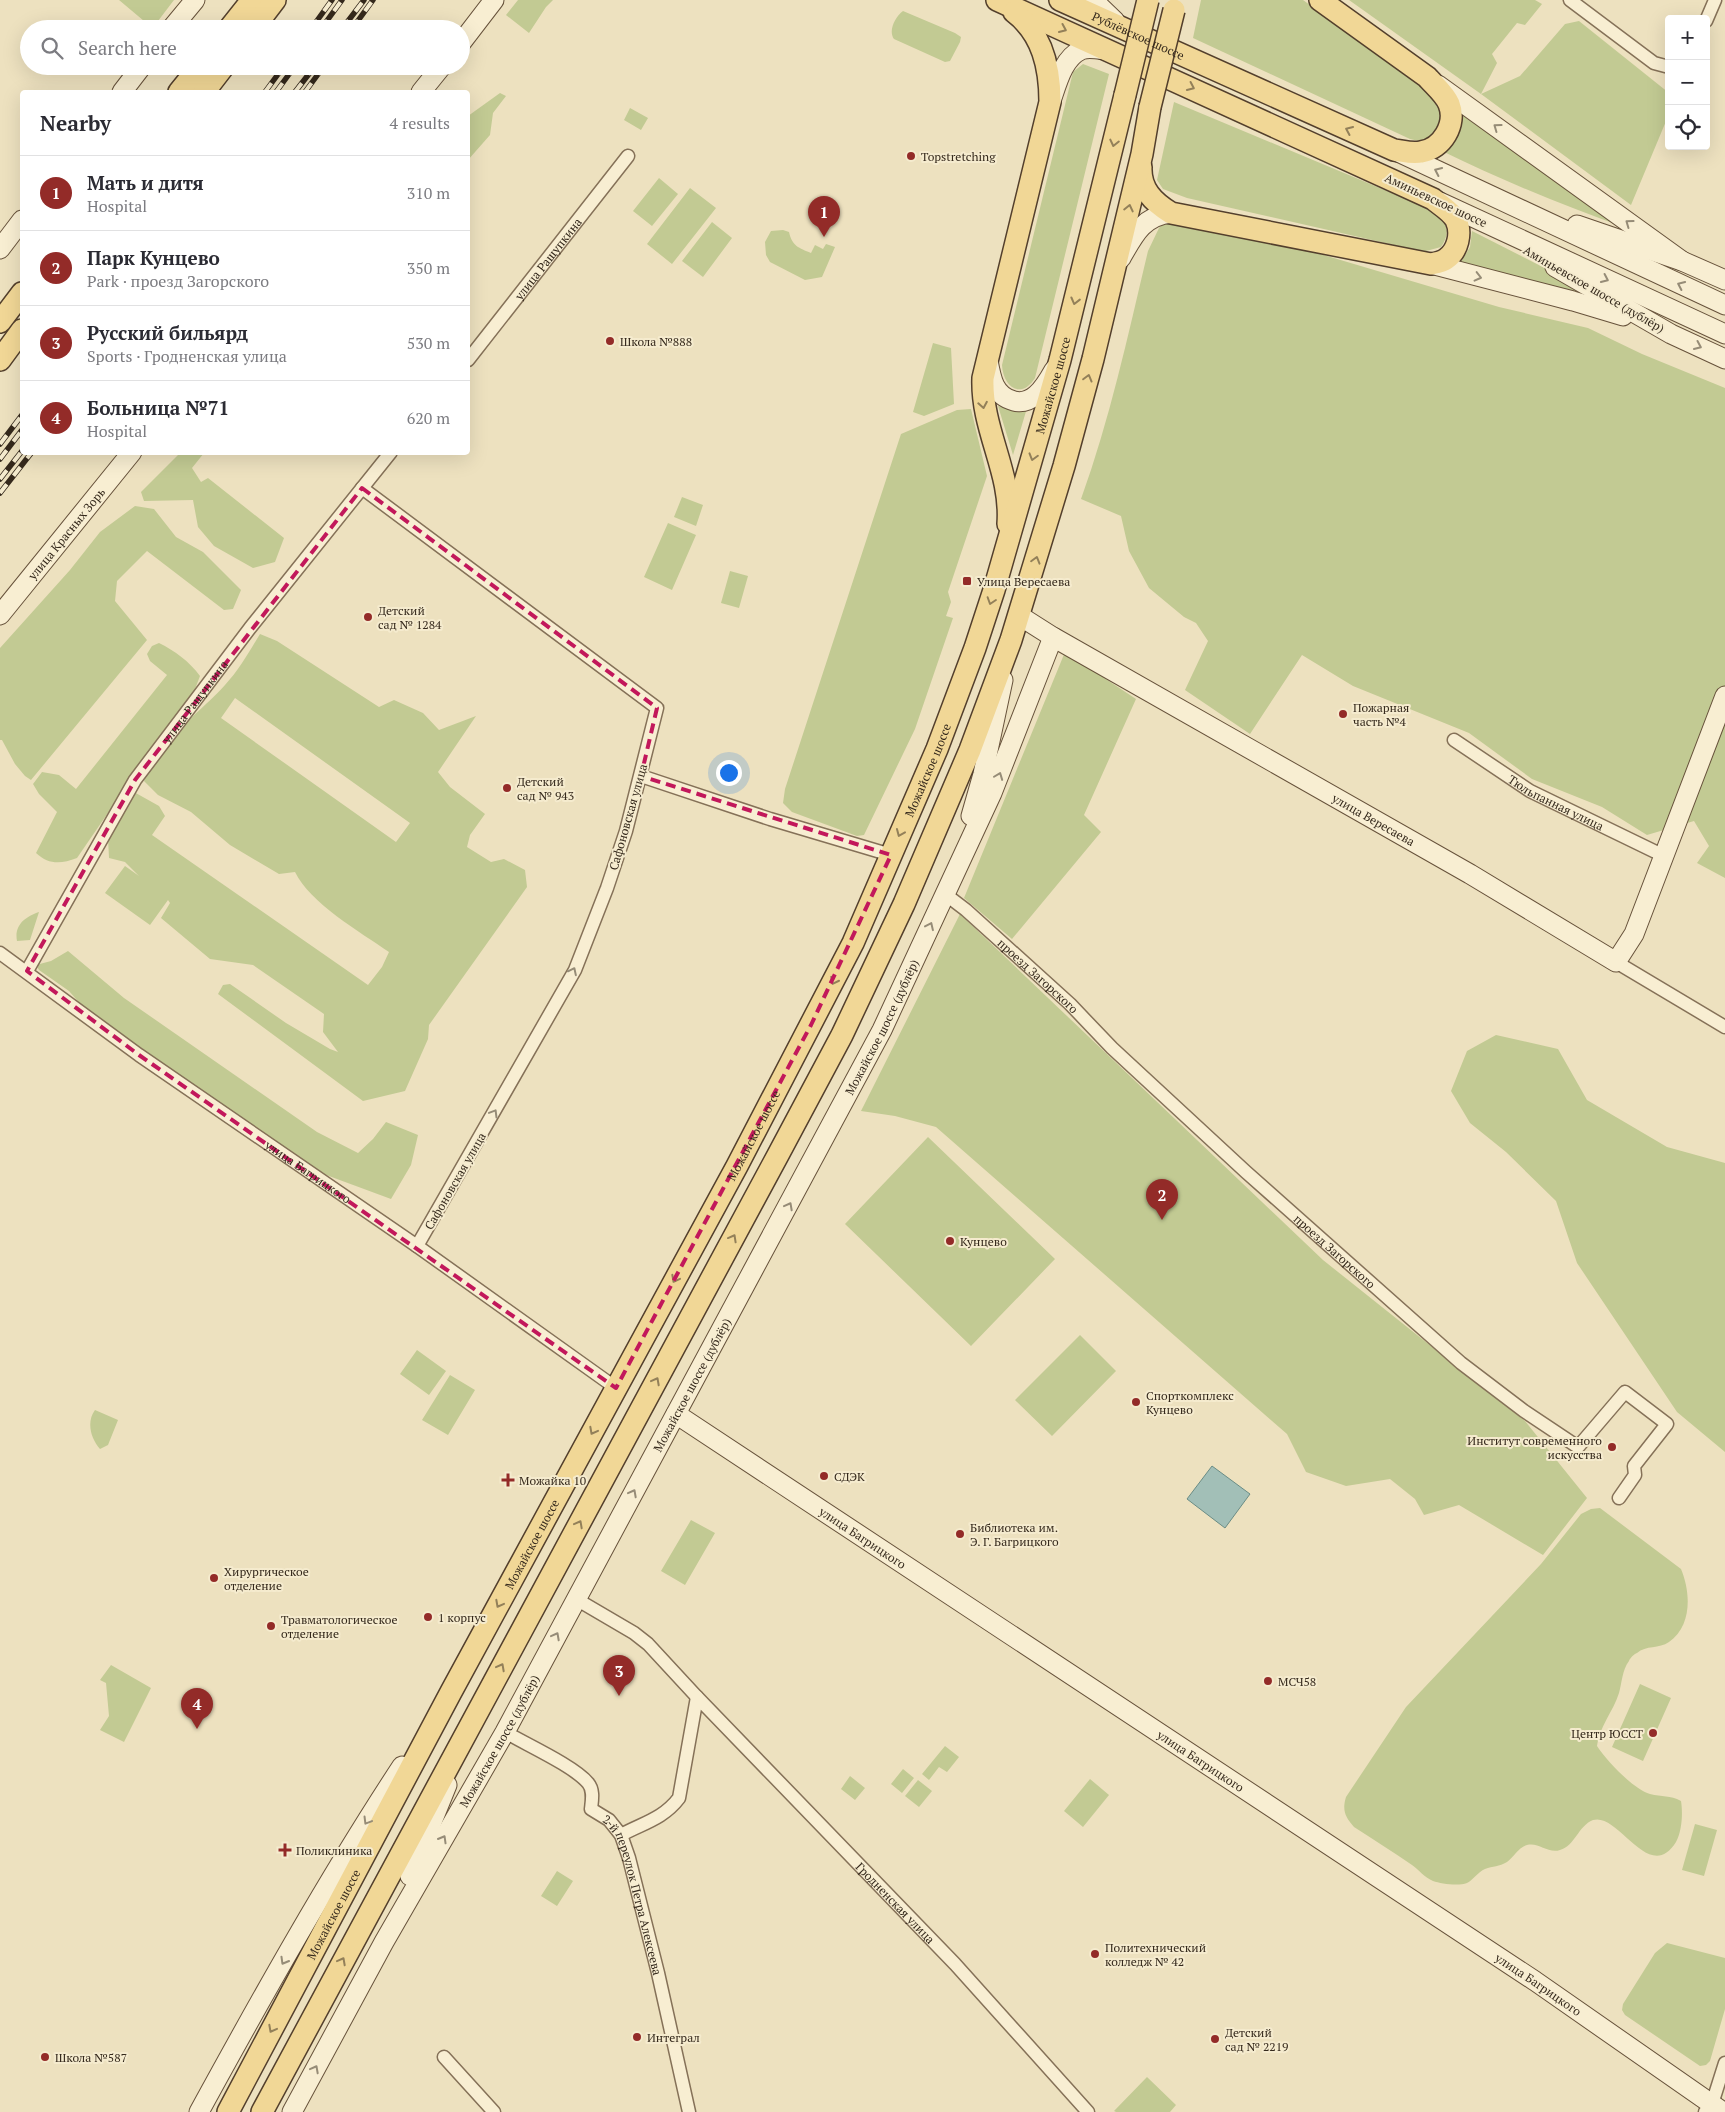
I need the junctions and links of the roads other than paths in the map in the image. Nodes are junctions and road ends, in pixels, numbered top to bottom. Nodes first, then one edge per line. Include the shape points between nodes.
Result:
1 (194, 0) edge
2 (252, 0) edge
3 (275, 0) edge
4 (494, 0) edge
5 (1060, 0) edge
6 (1093, 0) edge
7 (1148, 0) edge
8 (1320, 0) edge
9 (1570, 0) edge
10 (1714, 0) edge
11 (999, 1) edge
12 (1175, 5) edge
13 (1708, 15) edge
14 (178, 20) edge
15 (236, 20) edge
16 (260, 20) edge
17 (1119, 26) junction
18 (470, 31) edge
19 (1110, 51) junction
20 (1665, 66) edge
21 (1147, 67) joint
22 (135, 75) edge
23 (193, 75) edge
24 (217, 75) edge
25 (435, 75) edge
26 (1427, 77) junction
27 (124, 90) edge
28 (181, 90) edge
29 (206, 90) edge
30 (423, 90) edge
31 (1050, 102) junction
32 (1394, 150) junction
33 (1142, 154) junction
34 (628, 156) dead end
35 (1481, 192) junction
36 (1433, 199) junction
37 (1171, 213) junction
38 (1466, 214) junction
39 (20, 223) edge
40 (0, 249) edge
41 (1682, 261) junction
42 (1431, 264) junction
43 (1114, 272) junction
44 (1725, 280) edge
45 (20, 296) edge
46 (1725, 305) edge
47 (0, 322) edge
48 (20, 333) edge
49 (1671, 334) junction
50 (1725, 334) edge
51 (470, 357) edge
52 (987, 357) junction
53 (1725, 359) edge
54 (0, 360) edge
55 (1060, 360) junction
56 (130, 455) edge
57 (390, 455) edge
58 (362, 488) junction
59 (1005, 554) junction
60 (0, 615) edge
61 (1020, 616) junction
62 (1052, 637) junction
63 (1011, 640) junction
64 (1725, 696) edge
65 (1454, 740) dead end
66 (641, 776) junction
67 (891, 855) junction
68 (1664, 856) junction
69 (956, 868) junction
70 (946, 894) junction
71 (0, 953) edge
72 (1616, 962) junction
73 (27, 971) junction
74 (1725, 1027) edge
75 (417, 1246) junction
76 (616, 1388) junction
77 (676, 1414) junction
78 (1619, 1498) dead end
79 (576, 1599) junction
80 (451, 1692) junction
81 (697, 1697) junction
82 (478, 1710) junction
83 (505, 1732) junction
84 (620, 1835) junction
85 (384, 1942) junction
86 (444, 2057) dead end
87 (1725, 2063) edge
88 (1714, 2109) edge
89 (199, 2112) edge
90 (228, 2112) edge
91 (262, 2112) edge
92 (292, 2112) edge
93 (494, 2112) edge
94 (689, 2112) edge
95 (1088, 2112) edge

1 - 14 main road
2 - 15 main road
3 - 16 main road
4 - 18 main road
5 - 17 main road, Рублёвское шоссе
6 - 17 main road
7 -> 55 main road, Можайское шоссе, bridge
8 - 26 main road
9 - 20 street via 1654,63
10 - 13 street
11 -> 19 main road, Рублёвское шоссе
11 - 31 main road via 1018,15 1038,41 1048,66
12 - 33 main road, bridge
32 -> 17 main road, Рублёвское шоссе
19 - 21 main road, Рублёвское шоссе
19 - 31 main road via 1092,48 1072,56
21 -> 36 main road, Аминьевское шоссе
22 - 27 main road
23 - 28 main road
24 - 29 main road
25 - 30 main road
26 - 32 main road via 1449,104 1452,118 1448,130 1433,148 1421,152
41 -> 26 main road
31 - 52 main road
35 -> 32 main road
33 - 37 main road via 1141,172 1146,192 1157,205
43 -> 33 main road
34 - 51 street, улица Ращупкина
35 - 41 main road
46 -> 35 main road
36 - 38 main road, Аминьевское шоссе
36 - 42 main road via 1456,220 1459,237 1454,251 1446,260
37 - 42 main road
37 - 43 main road via 1150,218 1140,226
38 - 49 main road, Аминьевское шоссе (дублёр)
38 -> 50 main road, Аминьевское шоссе
39 - 40 main road
41 - 44 main road
42 -> 49 main road via 1581,303
61 -> 43 main road
45 - 47 main road
48 - 54 main road
49 -> 53 main road, Аминьевское шоссе (дублёр)
52 - 55 main road via 991,380 997,390 1006,399 1016,401 1025,401 1043,388
52 -> 59 main road via 982,398 1006,484
55 -> 59 main road, Можайское шоссе
56 - 60 main road, улица Красных Зорь
57 - 58 street, улица Ращупкина
58 - 66 street, Сафоновская улица via 656,708
58 - 73 street, улица Ращупкина via 212,676 135,780
59 -> 67 main road, Можайское шоссе via 975,648
61 - 62 main road, улица Вересаева
61 - 63 main road
69 -> 62 main road, Можайское шоссе (дублёр) via 992,793
62 - 72 main road, улица Вересаева via 1462,869
63 - 69 main road via 983,774
82 -> 63 main road via 842,1035 920,868 970,750
64 - 68 main road
65 - 68 street, Тюльпанная улица via 1530,791
66 - 67 street
75 -> 66 street, Сафоновская улица via 575,970 604,896
67 -> 76 main road, Можайское шоссе via 853,943 811,1026
68 - 72 main road via 1634,934
69 - 70 main road, Можайское шоссе (дублёр)
77 -> 70 main road, Можайское шоссе (дублёр) via 882,1030
70 - 78 street, проезд Загорского via 1070,1004 1112,1048 1332,1250 1461,1363 1524,1411 1578,1447 1625,1392 1667,1424 1634,1466 1635,1475
71 - 73 street, улица Багрицкого
72 - 74 street, улица Вересаева
73 - 75 street, улица Багрицкого via 139,1056
75 - 76 street, улица Багрицкого
76 -> 80 main road, Можайское шоссе
79 -> 77 main road, Можайское шоссе (дублёр)
77 - 88 main road, улица Багрицкого via 1526,1976
79 - 81 street, Гродненская улица via 648,1644
83 -> 79 main road, Можайское шоссе (дублёр)
80 -> 89 main road via 368,1818
80 -> 90 main road, Можайское шоссе
81 - 84 street via 679,1798 663,1814
81 - 95 street, Гродненская улица via 955,1964
82 - 85 main road
91 -> 82 main road
83 - 84 street, 2-й переулок Петра Алексеева via 589,1783 591,1809 609,1820
85 -> 83 main road, Можайское шоссе (дублёр)
84 - 94 street, 2-й переулок Петра Алексеева via 629,1858 658,1973
92 -> 85 main road, Можайское шоссе (дублёр)
86 - 93 street
87 - 88 street

